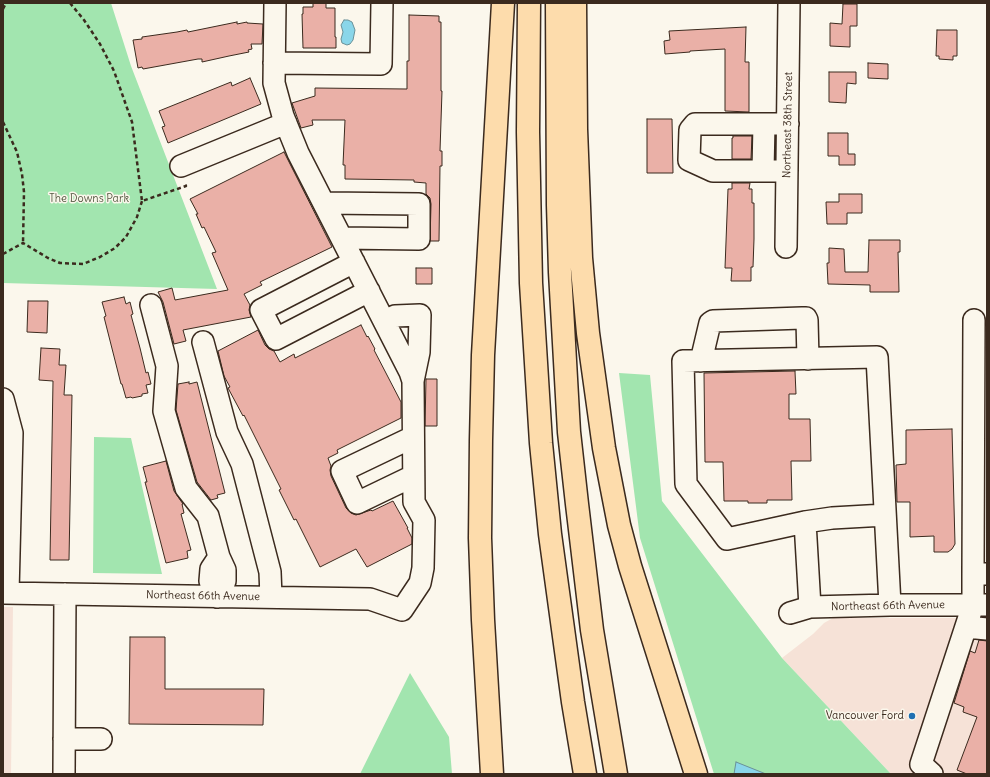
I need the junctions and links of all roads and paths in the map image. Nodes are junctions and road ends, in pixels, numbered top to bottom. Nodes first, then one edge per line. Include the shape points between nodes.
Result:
1 (6, 3) edge
2 (70, 3) edge
3 (275, 3) edge
4 (382, 3) edge
5 (503, 3) edge
6 (529, 3) edge
7 (557, 3) edge
8 (574, 3) edge
9 (790, 3) edge
10 (3, 9) edge
11 (274, 63) junction
12 (3, 122) edge
13 (286, 123) junction
14 (764, 124) junction
15 (788, 124) junction
16 (181, 166) joint
17 (763, 171) junction
18 (787, 172) junction
19 (142, 201) junction
20 (324, 203) junction
21 (342, 238) junction
22 (23, 244) junction
23 (786, 247) dead end
24 (3, 254) edge
25 (354, 262) junction
26 (369, 291) junction
27 (151, 305) dead end
28 (974, 320) dead end
29 (384, 321) junction
30 (203, 342) dead end
31 (808, 359) junction
32 (701, 361) junction
33 (413, 381) junction
34 (3, 399) edge
35 (413, 437) junction
36 (414, 476) junction
37 (980, 492) edge
38 (885, 515) junction
39 (805, 522) junction
40 (980, 574) edge
41 (5, 593) edge
42 (65, 594) junction
43 (217, 596) junction
44 (270, 598) junction
45 (890, 604) junction
46 (980, 605) edge
47 (810, 607) junction
48 (790, 613) dead end
49 (966, 627) junction
50 (987, 629) edge
51 (64, 739) junction
52 (101, 740) dead end
53 (64, 774) edge
54 (492, 774) edge
55 (585, 774) edge
56 (616, 774) edge
57 (696, 774) edge
58 (932, 774) edge

1 - 10 path
2 - 19 path via 100,44 114,71 132,122
3 - 11 street
4 - 11 street via 381,64
5 - 54 highway via 483,340 481,433 480,538
6 - 55 highway via 530,245 540,436 550,542
7 - 56 highway via 558,213 569,432 592,630
8 - 57 highway via 581,258 587,326 604,448 630,566
9 - 15 street, Northeast 38th Street
11 - 13 street via 274,83
12 - 22 path via 17,152 22,174
13 - 16 street
13 - 20 street via 298,153
14 - 15 street
14 - 17 street
14 - 17 street via 695,124 690,130 689,160 713,170
15 - 18 street, Northeast 38th Street
16 - 19 path via 186,186
17 - 18 street
18 - 23 street, Northeast 38th Street
19 - 22 path via 126,237 115,248 84,264 60,263
20 - 21 street
20 - 21 street via 419,204 418,239
21 - 25 street
22 - 24 path
25 - 26 street
25 - 26 street via 261,310 276,339
26 - 29 street
27 - 43 street via 167,366 164,411 186,488 208,516 219,557 226,570 225,581
28 - 37 street
29 - 33 street
29 - 33 street via 395,316 420,315 419,352
30 - 44 street via 227,432 242,464 270,572
31 - 32 street
31 - 32 street via 806,318 713,320 710,323
31 - 38 street via 877,357
32 - 39 street via 683,361 686,484 727,539
33 - 35 street
34 - 41 street via 12,433
35 - 36 street
35 - 36 street via 342,472 357,503
36 - 44 street, Northeast 66th Avenue via 414,502 424,520 423,568 420,583 402,610 370,599
37 - 40 street
38 - 39 street
38 - 45 street
39 - 47 street
40 - 46 street
41 - 42 street, Northeast 66th Avenue
42 - 43 street, Northeast 66th Avenue
42 - 51 street
43 - 44 street, Northeast 66th Avenue
45 - 46 street, Northeast 66th Avenue
45 - 47 street, Northeast 66th Avenue
46 - 49 street
47 - 48 street, Northeast 66th Avenue
49 - 50 street
49 - 58 street via 921,764
51 - 52 street
51 - 53 street

